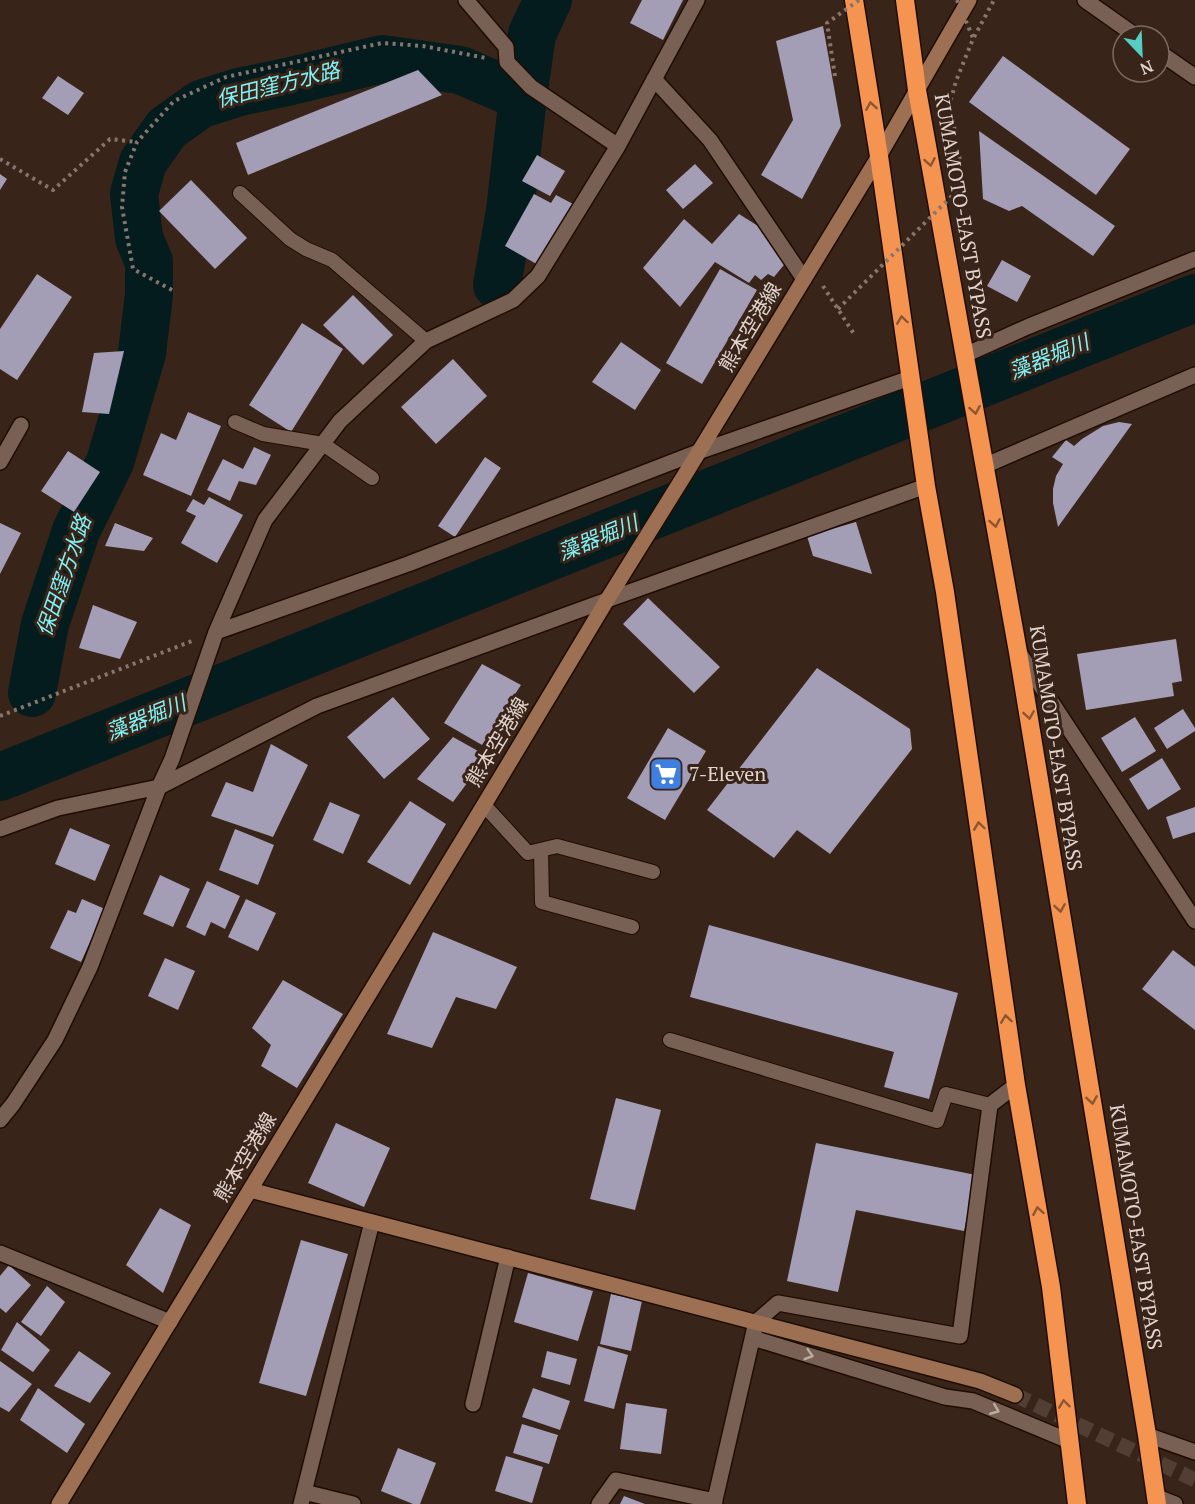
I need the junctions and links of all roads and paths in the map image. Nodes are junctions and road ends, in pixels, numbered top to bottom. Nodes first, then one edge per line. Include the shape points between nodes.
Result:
1 (466, 0) edge
2 (697, 0) edge
3 (854, 0) edge
4 (859, 0) edge
5 (905, 0) edge
6 (957, 0) edge
7 (969, 0) edge
8 (994, 0) edge
9 (1085, 0) edge
10 (1120, 24) edge
11 (973, 39) junction
12 (1171, 60) edge
13 (507, 62) junction
14 (835, 76) dead end
15 (1195, 77) edge
16 (654, 79) junction
17 (917, 90) junction
18 (137, 142) junction
19 (618, 146) junction
20 (879, 156) junction
21 (0, 159) edge
22 (240, 193) dead end
23 (1195, 258) edge
24 (804, 279) junction
25 (821, 282) dead end
26 (172, 290) dead end
27 (838, 309) junction
28 (854, 334) dead end
29 (426, 341) junction
30 (965, 355) junction
31 (1195, 375) edge
32 (910, 378) junction
33 (235, 422) dead end
34 (21, 425) dead end
35 (323, 444) junction
36 (698, 452) junction
37 (1, 460) edge
38 (984, 466) junction
39 (372, 478) dead end
40 (926, 486) junction
41 (607, 600) junction
42 (216, 632) junction
43 (1018, 651) junction
44 (0, 716) edge
45 (159, 788) junction
46 (484, 805) junction
47 (0, 829) edge
48 (541, 850) junction
49 (653, 872) dead end
50 (1195, 921) edge
51 (632, 927) dead end
52 (670, 1040) dead end
53 (1016, 1085) junction
54 (990, 1105) junction
55 (0, 1120) edge
56 (250, 1190) junction
57 (372, 1221) junction
58 (0, 1253) edge
59 (508, 1257) junction
60 (170, 1322) junction
61 (756, 1322) junction
62 (753, 1338) junction
63 (1015, 1395) tunnel mouth
64 (473, 1404) dead end
65 (1147, 1435) junction
66 (1069, 1441) junction
67 (1195, 1452) edge
68 (303, 1498) edge
69 (1156, 1500) edge
70 (715, 1502) edge
71 (59, 1504) edge
72 (352, 1504) edge
73 (599, 1504) edge
74 (1077, 1504) edge
75 (1175, 1504) edge

1 - 13 street via 506,47
2 - 16 street
20 -> 3 highway
4 - 14 path, bridge via 827,23
5 - 17 highway, KUMAMOTO-EAST BYPASS
6 - 11 path, bridge
7 - 17 main road, 熊本空港線
8 - 11 path, bridge
9 - 10 street
11 - 27 path, bridge via 950,103 964,184
12 - 15 street
13 - 18 path via 423,46 382,43 226,77 174,101
13 - 19 street via 531,87
16 - 19 street
16 - 24 street via 711,140
17 - 20 main road, 熊本空港線
17 -> 30 highway, KUMAMOTO-EAST BYPASS
18 - 21 path via 110,139 53,190
18 - 26 path via 125,172 122,207 133,269
19 - 29 street via 538,276 513,300
20 - 24 main road, 熊本空港線
32 -> 20 highway
22 - 29 lane via 290,239 332,260
23 - 30 street
24 - 36 main road, 熊本空港線
25 - 27 path
27 - 28 path
29 - 35 street via 340,421
30 -> 38 highway, KUMAMOTO-EAST BYPASS
31 - 38 street
32 - 36 street
32 - 40 highway
33 - 35 lane via 263,434
34 - 37 street
35 - 39 lane
35 - 42 street via 265,519
36 - 41 main road, 熊本空港線
36 - 42 street via 408,564
38 -> 43 highway, KUMAMOTO-EAST BYPASS
40 - 41 street
53 -> 40 highway via 945,592
41 - 45 street via 317,706
41 - 46 main road, 熊本空港線
42 - 44 path
42 - 45 street
43 - 50 street
43 -> 65 highway, KUMAMOTO-EAST BYPASS
45 - 47 street via 58,808
45 - 55 street via 90,968 55,1040
46 - 48 lane via 528,853
46 - 56 main road, 熊本空港線
48 - 49 lane via 556,846
48 - 51 lane via 542,902
52 - 54 lane via 937,1121 946,1094
53 - 54 street
66 -> 53 highway via 1051,1287
54 - 61 street via 960,1336 778,1303
56 - 57 main road
56 - 60 main road, 熊本空港線
57 - 59 main road
57 - 68 street
58 - 60 street
59 - 61 main road
59 - 64 street
60 - 71 main road, 熊本空港線
61 - 62 street
61 - 63 main road via 980,1381
62 -> 66 street via 945,1397 973,1401
62 - 70 street
65 - 67 street
65 - 69 highway, KUMAMOTO-EAST BYPASS
66 - 74 highway
68 - 72 street
69 - 75 street
70 - 73 street via 616,1480

